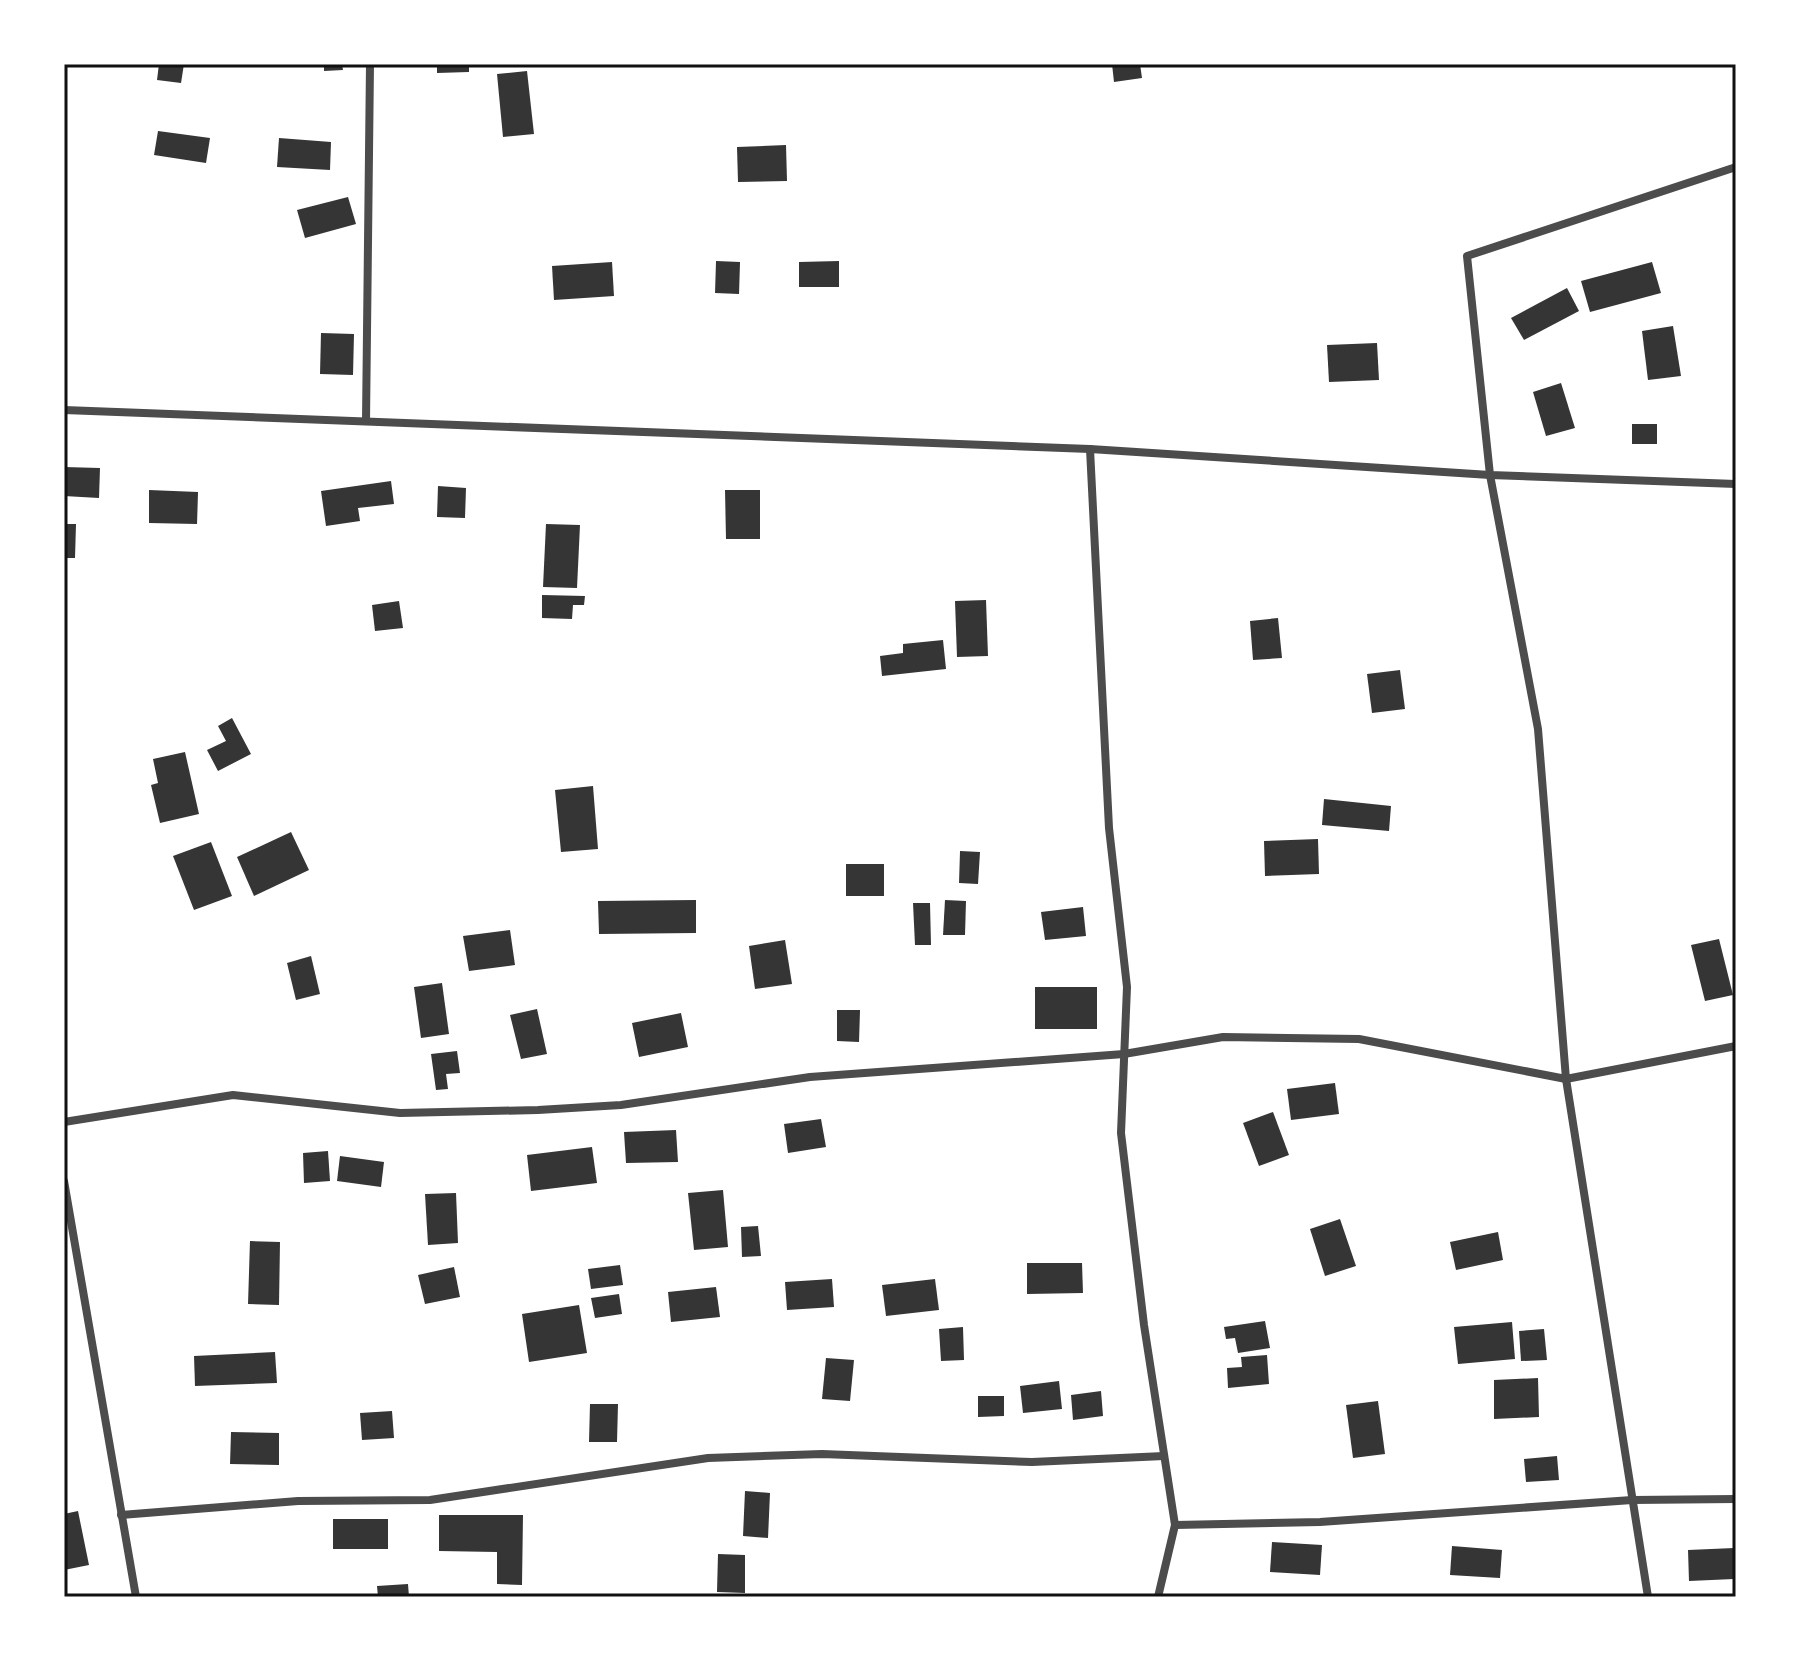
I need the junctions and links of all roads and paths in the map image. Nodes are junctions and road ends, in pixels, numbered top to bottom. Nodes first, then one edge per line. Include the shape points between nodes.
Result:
1 (370, 64) edge
2 (1736, 167) edge
3 (64, 410) edge
4 (366, 421) junction
5 (1090, 449) junction
6 (1490, 475) junction
7 (1736, 484) edge
8 (1736, 1046) edge
9 (1124, 1054) junction
10 (1566, 1079) junction
11 (64, 1122) edge
12 (64, 1181) edge
13 (1164, 1456) junction
14 (1736, 1499) edge
15 (1632, 1500) junction
16 (121, 1515) junction
17 (1175, 1525) junction
18 (136, 1597) edge
19 (1158, 1597) edge
20 (1648, 1597) edge

1 - 4 street
2 - 6 street via 1467,256
3 - 4 street
4 - 5 street
5 - 6 street
5 - 9 street via 1109,828 1127,987
6 - 7 street
6 - 10 street via 1538,729
8 - 10 street
9 - 10 street via 1223,1037 1359,1039
9 - 11 street via 810,1077 621,1105 400,1113 233,1095
9 - 13 street via 1121,1133
10 - 15 street
12 - 16 street
13 - 16 street via 1032,1462 822,1454 708,1458 430,1500 298,1501
13 - 17 street
14 - 15 street
15 - 17 street via 1320,1522
15 - 20 street
16 - 18 street
17 - 19 street

